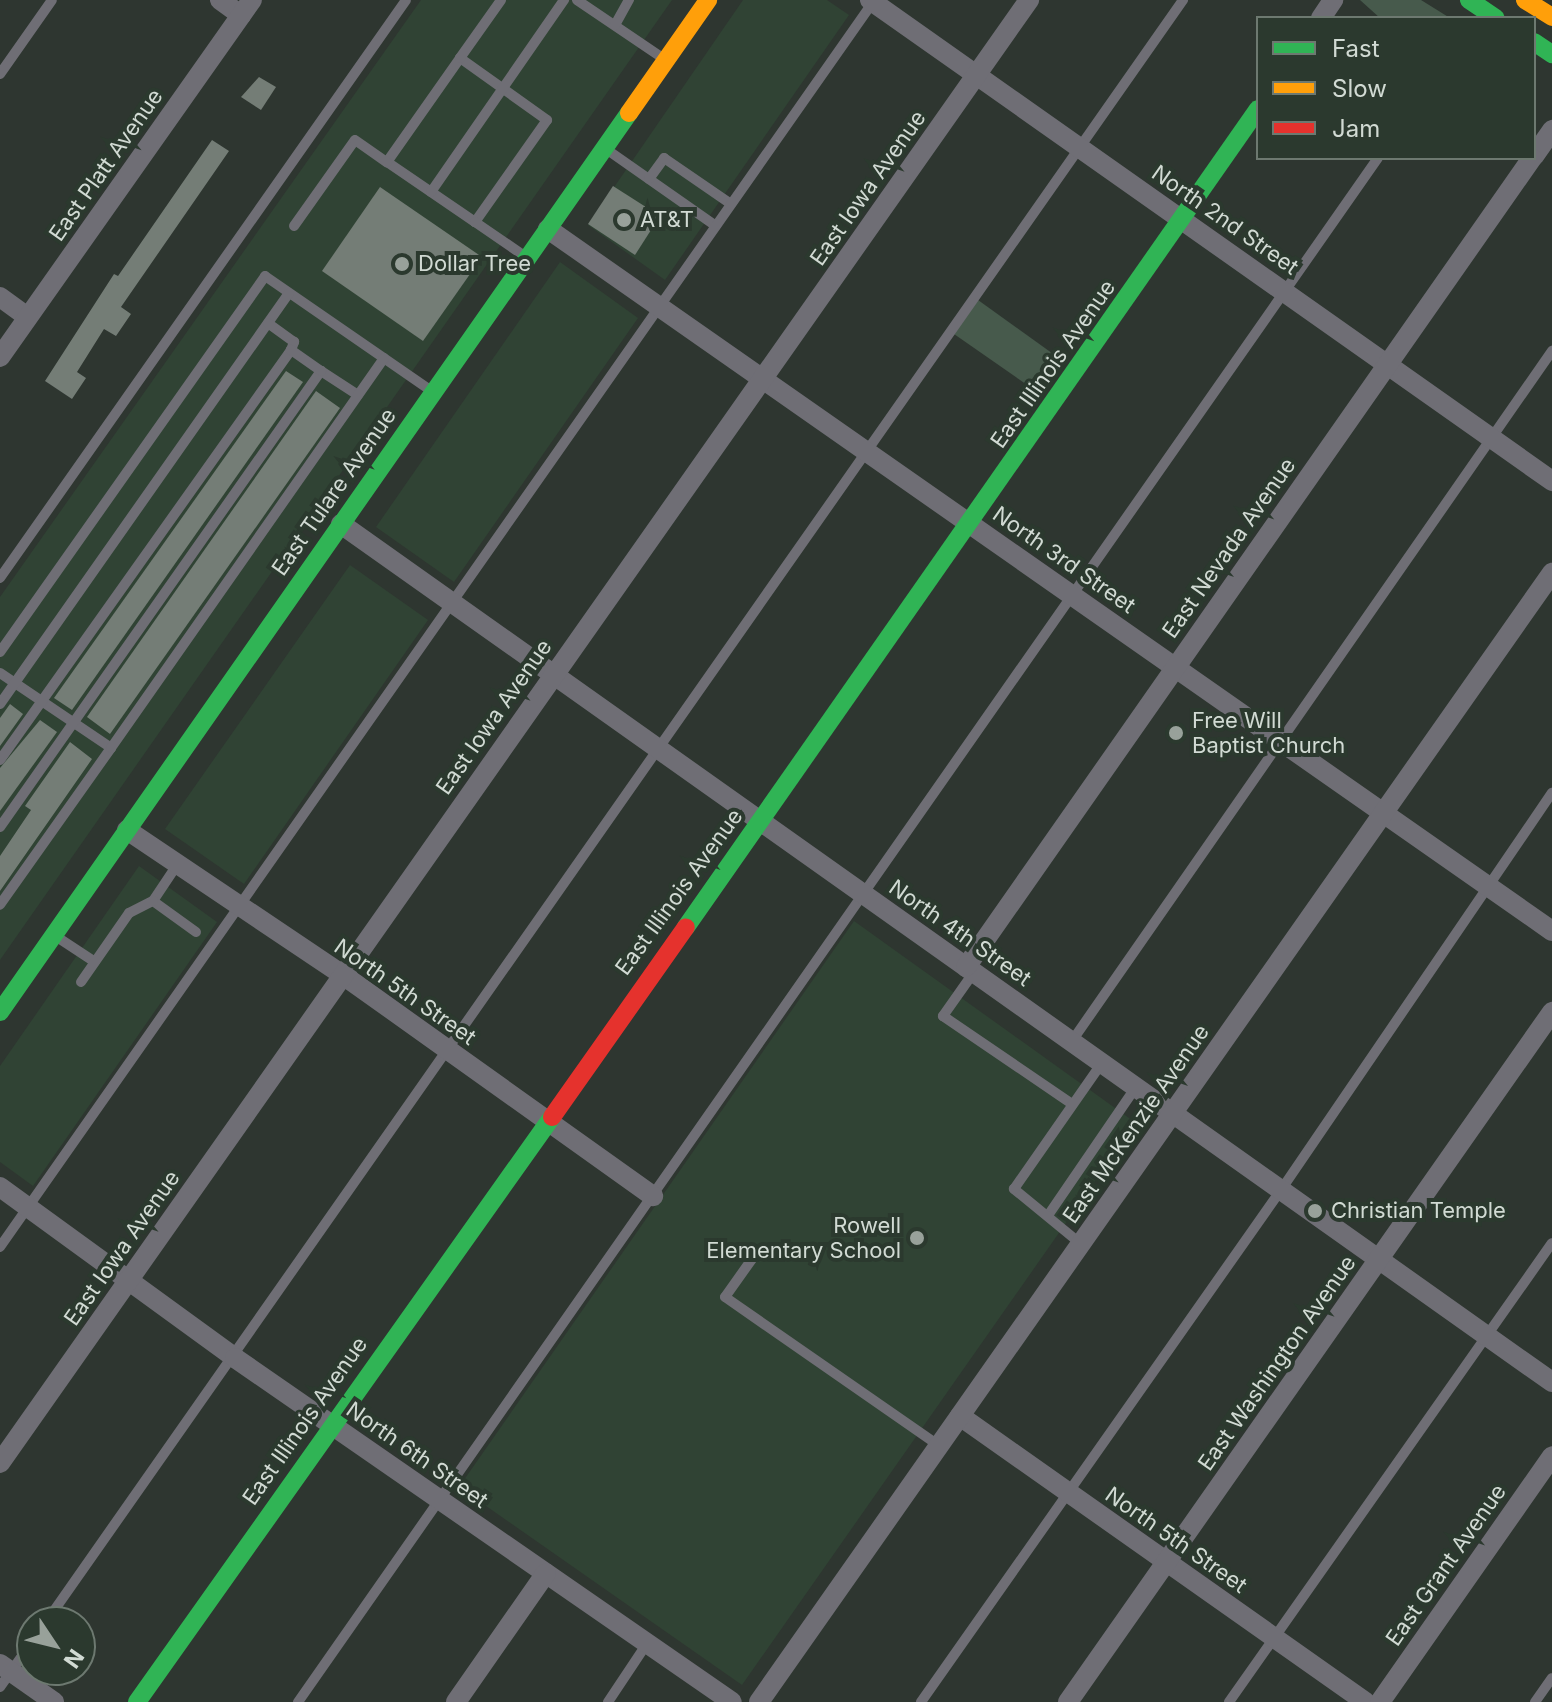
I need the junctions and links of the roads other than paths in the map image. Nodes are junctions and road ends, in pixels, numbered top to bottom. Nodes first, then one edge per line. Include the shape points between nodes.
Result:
1 (52, 0) edge
2 (220, 0) edge
3 (406, 0) edge
4 (501, 0) edge
5 (564, 0) edge
6 (577, 0) edge
7 (629, 0) edge
8 (708, 0) edge
9 (1029, 0) edge
10 (1183, 0) edge
11 (1525, 0) edge
12 (872, 1) edge
13 (246, 8) edge
14 (1552, 17) edge
15 (615, 25) junction
16 (460, 58) junction
17 (666, 60) junction
18 (0, 74) edge
19 (976, 76) junction
20 (503, 88) junction
21 (1256, 112) edge
22 (1552, 130) edge
23 (604, 148) junction
24 (1080, 149) junction
25 (1536, 153) edge
26 (1377, 160) edge
27 (1531, 160) edge
28 (387, 162) junction
29 (649, 179) junction
30 (431, 192) junction
31 (731, 204) junction
32 (1182, 219) junction
33 (475, 222) junction
34 (294, 226) dead end
35 (716, 226) junction
36 (548, 229) junction
37 (528, 258) junction
38 (1287, 292) junction
39 (289, 293) junction
40 (0, 297) edge
41 (659, 306) junction
42 (28, 317) junction
43 (268, 323) junction
44 (291, 350) junction
45 (1552, 351) edge
46 (0, 357) edge
47 (384, 358) junction
48 (1388, 365) junction
49 (321, 371) junction
50 (764, 379) junction
51 (434, 392) junction
52 (358, 395) junction
53 (1492, 438) junction
54 (867, 452) junction
55 (1552, 481) edge
56 (341, 524) junction
57 (971, 525) junction
58 (1552, 573) edge
59 (0, 578) edge
60 (1073, 596) junction
61 (452, 602) junction
62 (0, 652) edge
63 (1176, 665) junction
64 (0, 673) edge
65 (553, 674) junction
66 (15, 683) junction
67 (41, 701) junction
68 (0, 704) edge
69 (73, 723) junction
70 (1283, 742) junction
71 (656, 747) junction
72 (111, 748) junction
73 (0, 760) edge
74 (1552, 793) edge
75 (1383, 813) junction
76 (760, 821) junction
77 (0, 827) edge
78 (127, 830) junction
79 (177, 865) junction
80 (1487, 886) junction
81 (863, 894) junction
82 (153, 901) junction
83 (0, 905) edge
84 (238, 907) junction
85 (1552, 931) edge
86 (196, 932) dead end
87 (54, 935) junction
88 (95, 962) junction
89 (970, 969) junction
90 (343, 975) junction
91 (81, 982) dead end
92 (0, 1012) edge
93 (1552, 1012) edge
94 (1072, 1041) junction
95 (448, 1052) junction
96 (1102, 1063) junction
97 (1136, 1087) junction
98 (1072, 1104) junction
99 (1173, 1113) junction
100 (545, 1121) junction
101 (0, 1187) edge
102 (1281, 1190) junction
103 (653, 1196) junction
104 (29, 1206) junction
105 (1049, 1214) junction
106 (1552, 1243) edge
107 (1081, 1244) junction
108 (0, 1247) edge
109 (757, 1252) dead end
110 (1379, 1259) junction
111 (129, 1280) junction
112 (1487, 1336) junction
113 (235, 1358) junction
114 (1552, 1382) edge
115 (960, 1416) junction
116 (332, 1424) junction
117 (939, 1446) junction
118 (1552, 1456) edge
119 (0, 1463) edge
120 (1068, 1492) junction
121 (440, 1500) junction
122 (1166, 1562) junction
123 (546, 1573) junction
124 (57, 1606) edge
125 (1274, 1638) junction
126 (648, 1642) junction
127 (4, 1674) edge
128 (1552, 1678) edge
129 (54, 1702) edge
130 (137, 1702) edge
131 (298, 1702) edge
132 (456, 1702) edge
133 (608, 1702) edge
134 (732, 1702) edge
135 (759, 1702) edge
136 (921, 1702) edge
137 (1068, 1702) edge
138 (1229, 1702) edge
139 (1365, 1702) edge
140 (1380, 1702) edge
141 (1535, 1702) edge

1 - 18 lane
2 - 13 street
3 - 59 lane
4 - 16 lane
5 - 20 lane
6 - 15 lane
7 - 15 lane
8 - 17 street, East Tulare Avenue
9 - 19 street, East Iowa Avenue
10 - 24 lane
11 - 14 street
12 - 19 street, North 2nd Street
12 - 31 lane
13 - 42 street, East Platt Avenue
15 - 17 lane
16 - 20 lane
16 - 28 lane
17 - 23 street, East Tulare Avenue
19 - 24 street, North 2nd Street
19 - 50 street, East Iowa Avenue
20 - 30 lane
20 - 33 lane via 547,120
21 - 32 street, East Illinois Avenue
22 - 25 street, East Nevada Avenue
23 - 29 lane
23 - 36 street, East Tulare Avenue
24 - 32 street, North 2nd Street
24 - 54 lane
26 - 38 lane
27 - 48 street, East Nevada Avenue
28 - 30 lane
28 - 34 lane via 355,140
29 - 31 lane via 664,158
29 - 35 lane
30 - 33 lane
31 - 35 lane
32 - 38 street, North 2nd Street
32 - 57 street, East Illinois Avenue
33 - 37 lane
35 - 41 lane
36 - 37 street, East Tulare Avenue
36 - 41 street, North 3rd Street
37 - 51 street, East Tulare Avenue
38 - 48 street, North 2nd Street
38 - 60 lane
39 - 43 lane
39 - 47 lane
39 - 62 lane via 265,276
40 - 42 street
41 - 50 street, North 3rd Street
41 - 61 lane
42 - 46 street, East Platt Avenue
43 - 44 lane via 294,342
43 - 66 lane
44 - 49 lane
44 - 67 lane
45 - 53 lane
47 - 51 lane
47 - 52 lane
48 - 53 street, North 2nd Street
48 - 63 street, East Nevada Avenue
49 - 52 lane
49 - 69 lane
50 - 54 street, North 3rd Street
50 - 65 street, East Iowa Avenue
51 - 56 street, East Tulare Avenue
52 - 72 lane
53 - 55 street, North 2nd Street
53 - 70 lane
54 - 57 street, North 3rd Street
54 - 71 lane
56 - 61 street, North 4th Street
56 - 78 street, East Tulare Avenue
57 - 60 street, North 3rd Street
57 - 76 street, East Illinois Avenue
58 - 75 street, East McKenzie Avenue
60 - 63 street, North 3rd Street
60 - 81 lane
61 - 65 street, North 4th Street
61 - 84 lane
63 - 70 street, North 3rd Street
63 - 89 street, East Nevada Avenue
64 - 66 lane
65 - 71 street, North 4th Street
65 - 90 street, East Iowa Avenue
66 - 67 lane
66 - 68 lane
67 - 69 lane
67 - 73 lane
69 - 72 lane
69 - 77 lane
70 - 75 street, North 3rd Street
70 - 94 lane
71 - 76 street, North 4th Street
71 - 95 lane
72 - 83 lane
74 - 80 lane
75 - 80 street, North 3rd Street
75 - 99 street, East McKenzie Avenue
76 - 81 street, North 4th Street
76 - 100 street, East Illinois Avenue
78 - 79 street, North 5th Street
78 - 87 street, East Tulare Avenue
79 - 82 lane
79 - 84 street, North 5th Street
80 - 85 street, North 3rd Street
80 - 102 lane
81 - 89 street, North 4th Street
81 - 103 lane
82 - 86 lane
82 - 88 lane via 129,913
84 - 90 street, North 5th Street
84 - 104 lane
87 - 88 lane
87 - 92 street, East Tulare Avenue
88 - 91 lane
89 - 94 street, North 4th Street
89 - 98 lane via 943,1016
90 - 95 street, North 5th Street
90 - 111 street, East Iowa Avenue
93 - 110 street, East Washington Avenue
94 - 96 street, North 4th Street
95 - 100 street, North 5th Street
95 - 113 lane
96 - 97 street, North 4th Street
96 - 98 lane
97 - 99 street, North 4th Street
97 - 105 lane
98 - 105 lane via 1014,1189
99 - 102 street, North 4th Street
99 - 107 street, East McKenzie Avenue
100 - 103 street, North 5th Street
100 - 116 street, East Illinois Avenue
101 - 104 street, North 6th Street
102 - 110 street, North 4th Street
102 - 120 lane
103 - 121 lane
104 - 108 lane
104 - 111 street, North 6th Street
105 - 107 lane
106 - 112 lane
107 - 115 street, East McKenzie Avenue
109 - 117 lane via 725,1297
110 - 112 street, North 4th Street
110 - 122 street, East Washington Avenue
111 - 113 street, North 6th Street
111 - 119 street, East Iowa Avenue
112 - 114 street, North 4th Street
112 - 125 lane
113 - 116 street, North 6th Street
113 - 124 lane
115 - 117 street, East McKenzie Avenue
115 - 120 street, North 5th Street
116 - 121 street, North 6th Street
116 - 130 street, East Illinois Avenue
117 - 135 street, East McKenzie Avenue
118 - 140 street, East Grant Avenue
120 - 122 street, North 5th Street
120 - 136 lane
121 - 123 street, North 6th Street
121 - 131 lane
122 - 125 street, North 5th Street
122 - 137 street, East Washington Avenue
123 - 126 street, North 6th Street
123 - 132 street
125 - 138 lane
125 - 139 street, North 5th Street
126 - 133 lane
126 - 134 street, North 6th Street
127 - 129 street
128 - 141 lane

